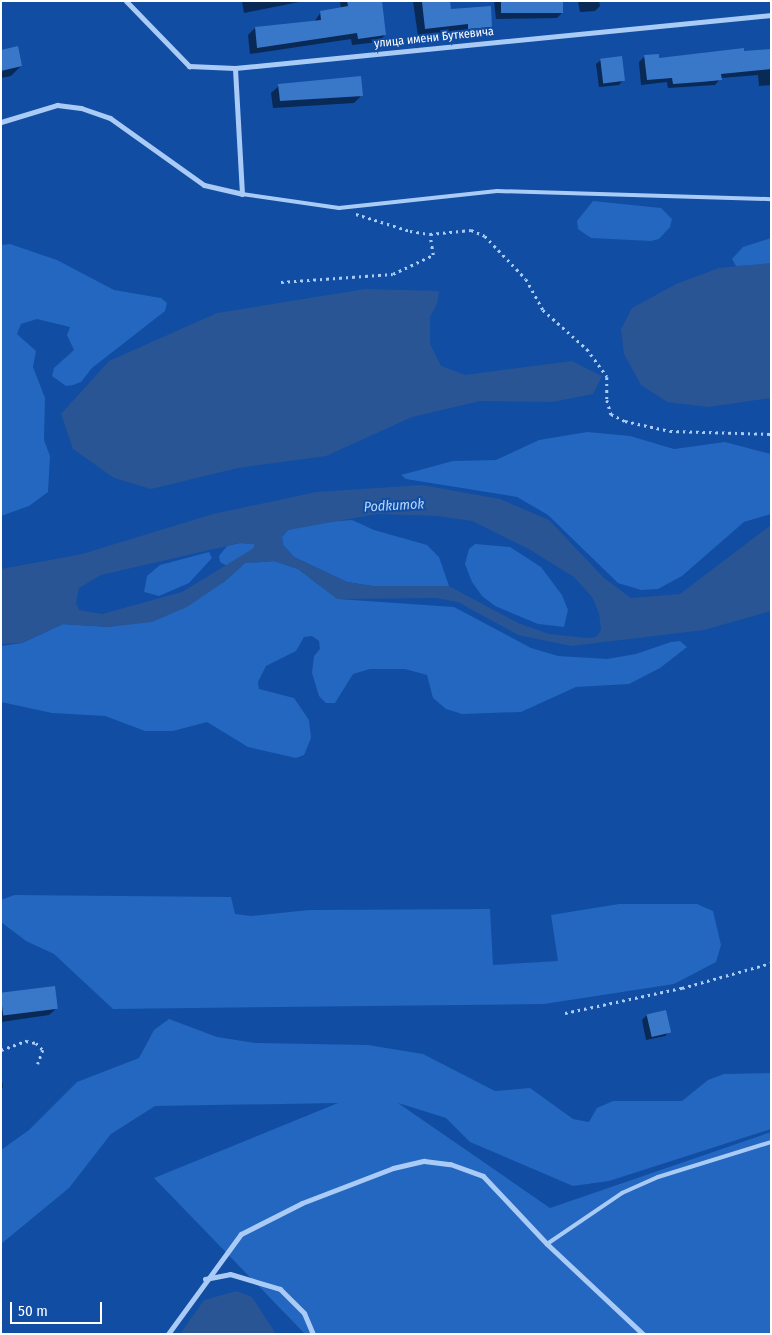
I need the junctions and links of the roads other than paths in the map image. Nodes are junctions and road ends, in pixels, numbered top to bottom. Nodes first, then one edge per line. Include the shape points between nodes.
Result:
1 (126, 1) edge
2 (771, 15) edge
3 (235, 68) junction
4 (1, 122) edge
5 (242, 194) junction
6 (771, 199) edge
7 (771, 1142) edge
8 (547, 1244) junction
9 (204, 1280) junction
10 (168, 1334) edge
11 (313, 1334) edge
12 (643, 1334) edge

1 - 3 street, улица имени Буткевича via 189,66
2 - 3 street, улица имени Буткевича
3 - 5 street
4 - 5 street via 35,109 57,105 81,108 110,118 204,185
5 - 6 lane via 339,208 498,191
7 - 8 lane via 658,1177 622,1193
8 - 9 street via 483,1176 450,1164 424,1161 393,1168 302,1203 241,1234
8 - 12 street
9 - 10 street
9 - 11 street via 230,1274 280,1289 304,1314

